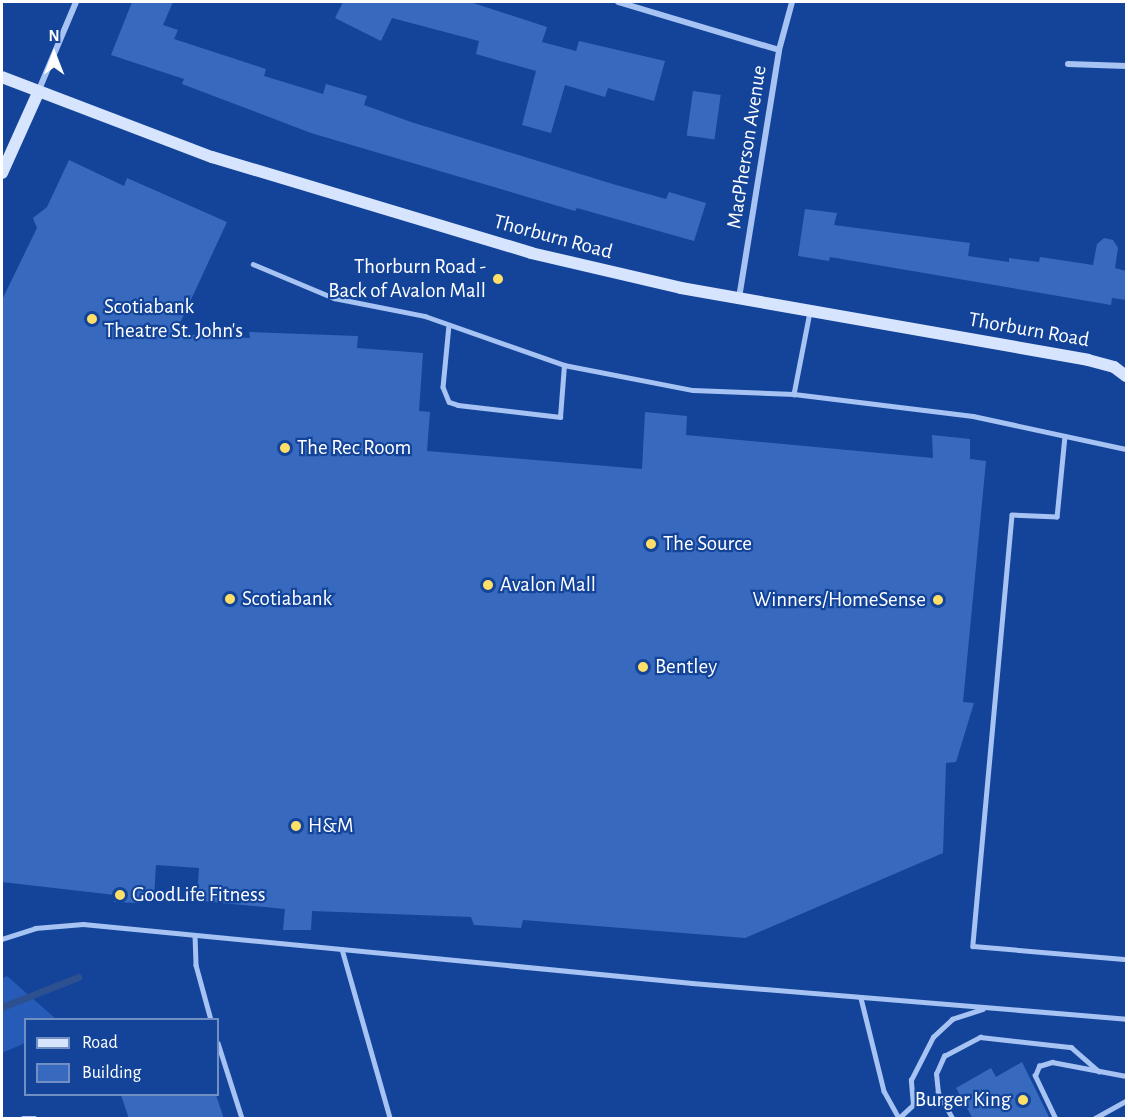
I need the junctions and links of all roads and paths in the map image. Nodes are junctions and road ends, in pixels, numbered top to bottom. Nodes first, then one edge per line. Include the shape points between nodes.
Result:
1 (76, 2) edge
2 (618, 2) edge
3 (792, 2) edge
4 (779, 50) junction
5 (1068, 64) dead end
6 (1126, 66) edge
7 (2, 77) edge
8 (38, 93) junction
9 (2, 173) edge
10 (252, 264) dead end
11 (739, 298) junction
12 (810, 312) junction
13 (449, 325) junction
14 (1126, 363) edge
15 (564, 365) junction
16 (1114, 367) junction
17 (1126, 376) edge
18 (794, 394) junction
19 (1065, 436) junction
20 (1126, 449) edge
21 (195, 935) junction
22 (2, 939) edge
23 (342, 949) junction
24 (1126, 959) edge
25 (861, 998) junction
26 (984, 1008) junction
27 (210, 1018) edge
28 (1126, 1019) edge
29 (219, 1046) edge
30 (1099, 1071) junction
31 (1126, 1076) edge
32 (1126, 1101) edge
33 (23, 1119) edge
34 (35, 1119) edge
35 (242, 1119) edge
36 (390, 1119) edge
37 (899, 1119) edge
38 (952, 1119) edge
39 (1055, 1119) edge
40 (1095, 1119) edge

1 - 8 street
2 - 4 street
3 - 4 street, MacPherson Avenue
4 - 11 street, MacPherson Avenue
5 - 6 street
7 - 8 main road, Thorburn Road
8 - 9 main road
8 - 11 main road, Thorburn Road via 212,157 430,225 598,270
10 - 13 lane via 334,298
11 - 12 main road, Thorburn Road
12 - 16 main road, Thorburn Road
12 - 18 lane
13 - 15 lane
13 - 15 lane via 443,387 449,402 560,417
14 - 16 main road, Thorburn Road
15 - 18 lane via 693,390
16 - 17 main road, Thorburn Road
18 - 19 lane via 973,416
19 - 20 lane
19 - 24 lane via 1057,517 1012,515 973,946
21 - 22 lane via 60,924
21 - 23 lane
21 - 27 lane via 196,965
23 - 25 lane
23 - 36 lane
25 - 26 lane
25 - 37 lane via 884,1091
26 - 28 lane
26 - 37 lane via 952,1019 933,1037 911,1080 913,1105
29 - 35 lane
30 - 31 lane
30 - 38 lane via 1071,1047 980,1037 944,1056 936,1074 938,1093
30 - 39 lane via 1052,1062 1039,1066 1035,1076
32 - 40 lane
33 - 34 lane via 34,1115

